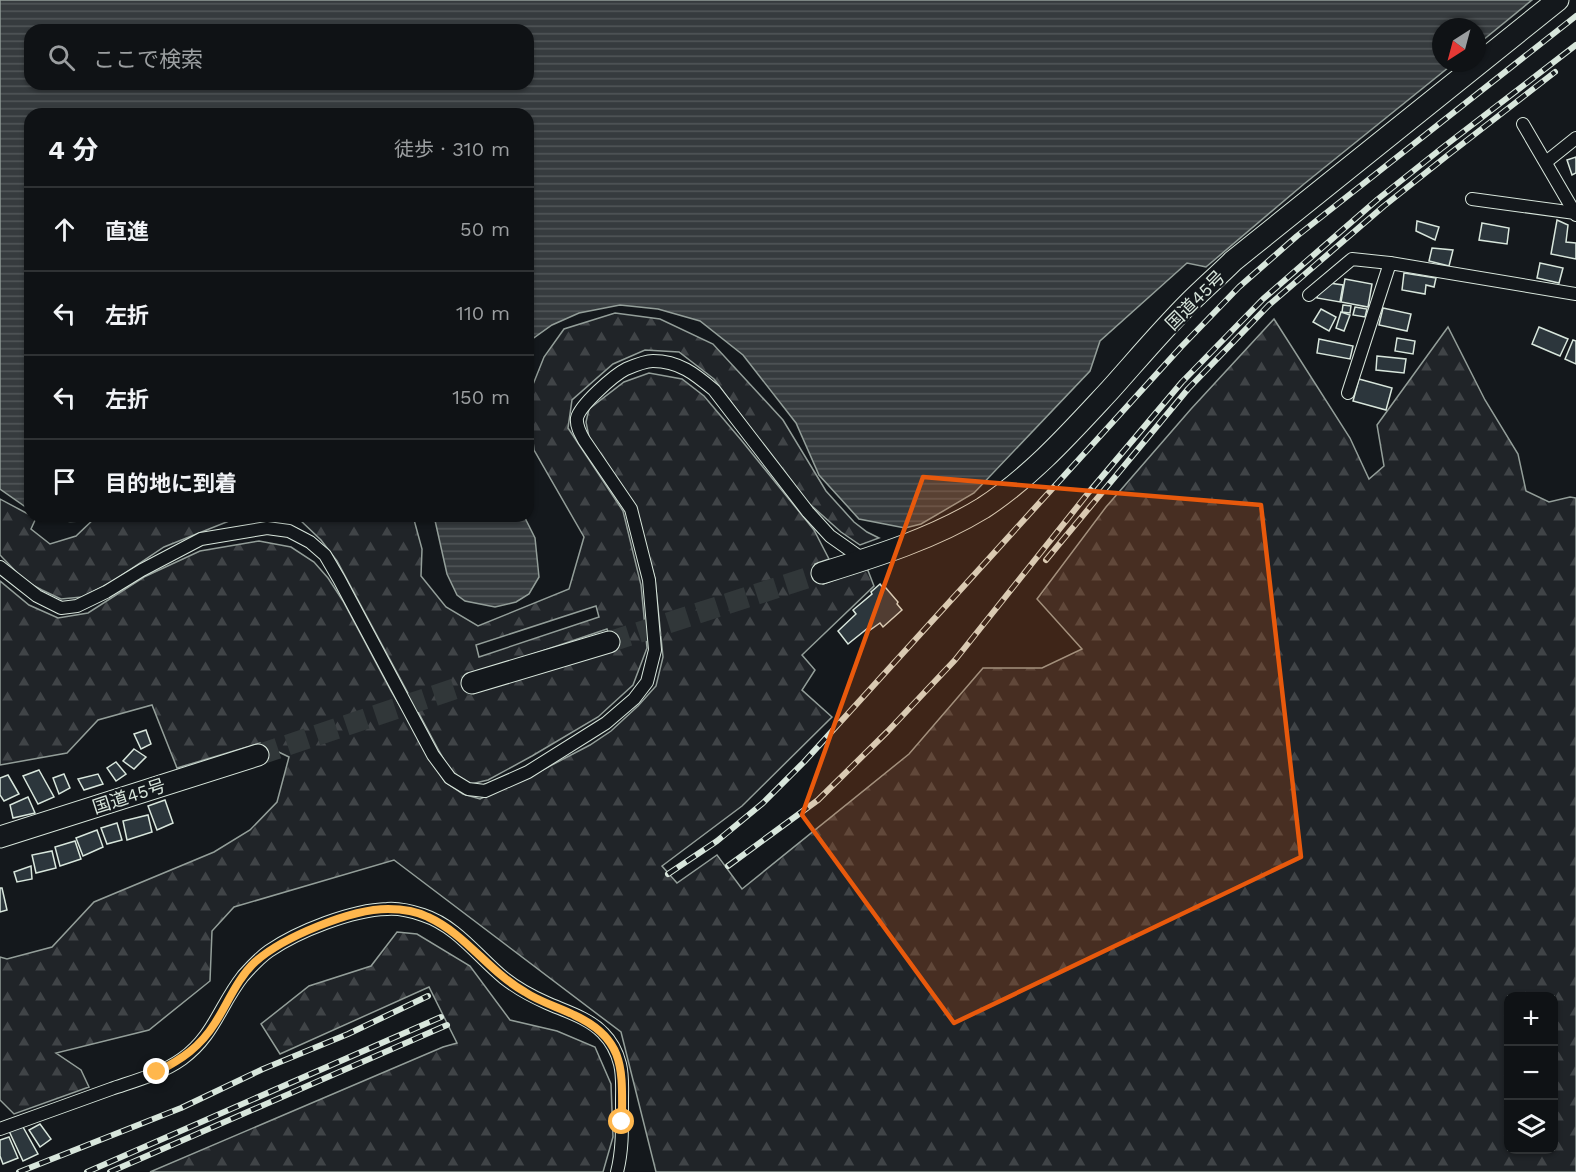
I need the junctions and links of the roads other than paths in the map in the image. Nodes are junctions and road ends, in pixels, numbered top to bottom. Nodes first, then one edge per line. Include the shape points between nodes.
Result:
1 (1558, 0) edge
2 (1523, 124) dead end
3 (1576, 138) edge
4 (1546, 162) junction
5 (1472, 199) dead end
6 (1576, 214) edge
7 (1390, 263) junction
8 (1576, 294) edge
9 (1309, 295) dead end
10 (1348, 393) dead end
11 (864, 560) junction
12 (0, 567) edge
13 (822, 573) tunnel mouth
14 (609, 642) tunnel mouth
15 (472, 683) tunnel mouth
16 (258, 755) tunnel mouth
17 (0, 837) edge
18 (0, 1129) edge
19 (617, 1172) edge

1 - 11 highway, 国道45号 via 1233,261 1067,436 1012,487 957,522
2 - 4 street
3 - 4 street
4 - 6 street
5 - 6 street
7 - 8 street
7 - 9 street via 1352,260
7 - 10 street
11 - 12 street via 815,520 714,390 695,374 675,364 650,361 625,370 595,393 577,418 584,440 631,509 649,580 655,650 647,682 606,723 528,772 485,791 468,789 450,778 433,754 325,555 289,531 267,528 201,539 77,606 61,608 37,596
11 - 13 highway, 国道45号
14 - 15 highway
16 - 17 highway, 国道45号
18 - 19 street via 179,1061 206,1036 254,963 287,940 364,911 408,910 443,924 530,996 602,1031 612,1044 622,1078

